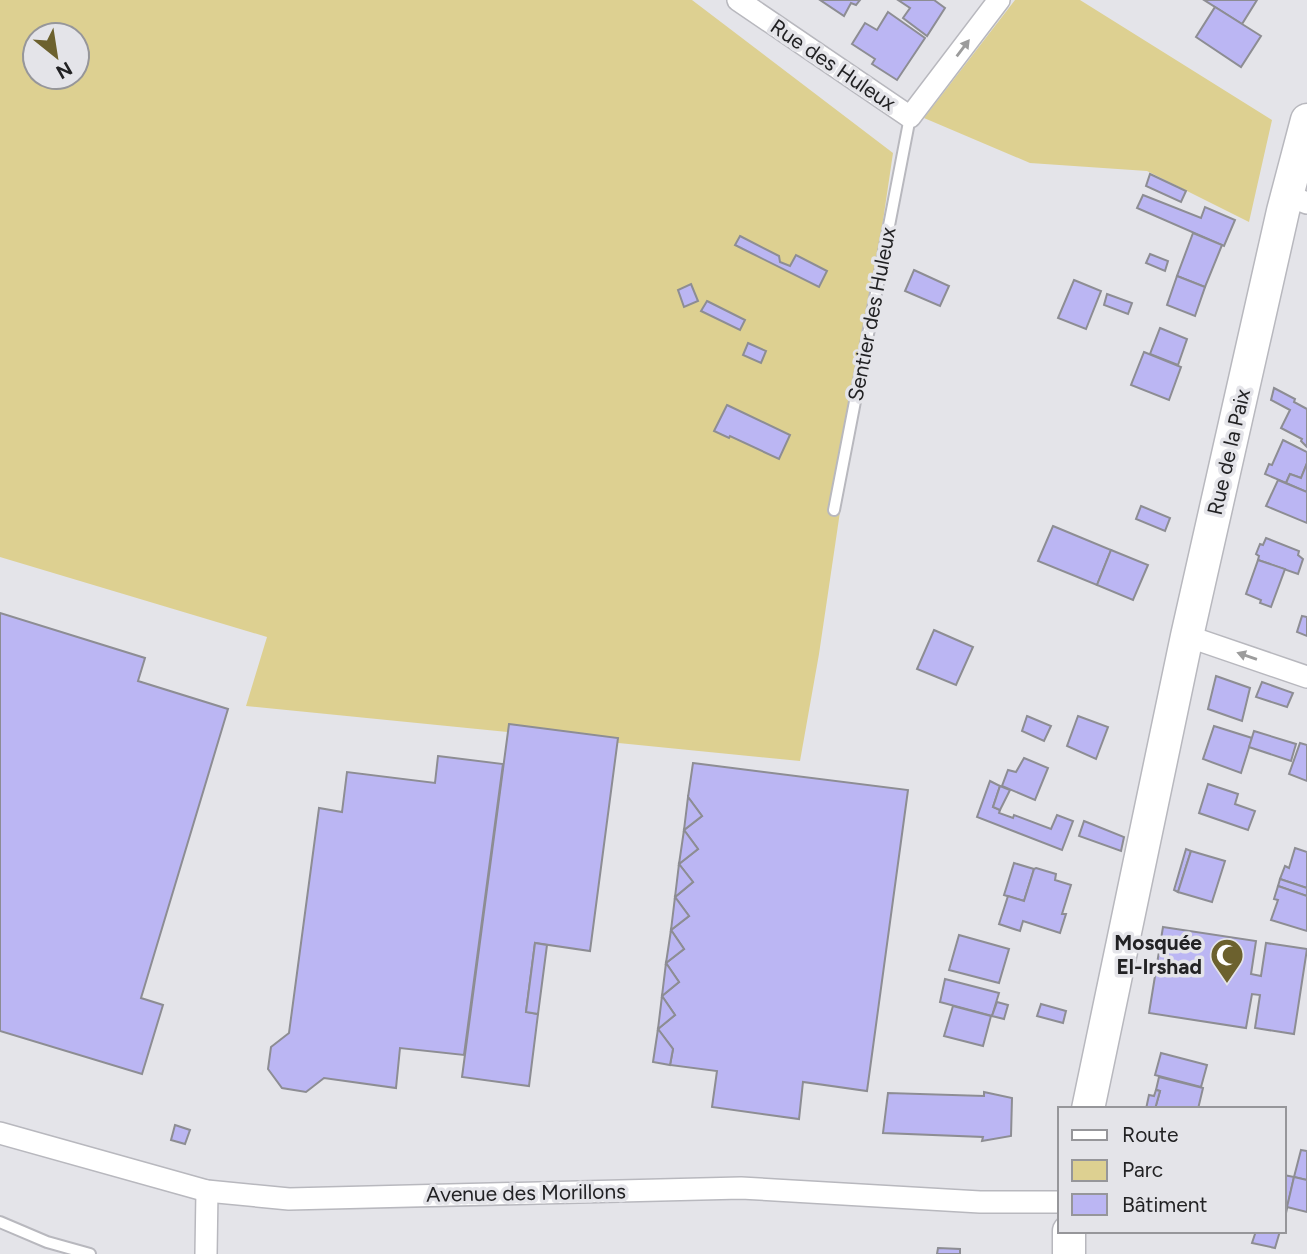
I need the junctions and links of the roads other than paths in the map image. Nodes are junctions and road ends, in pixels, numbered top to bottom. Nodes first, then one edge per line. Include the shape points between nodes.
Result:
1 (738, 0) edge
2 (999, 0) edge
3 (911, 117) junction
4 (1307, 120) edge
5 (1297, 199) edge
6 (834, 510) dead end
7 (1187, 636) junction
8 (1307, 677) edge
9 (1088, 1107) edge
10 (0, 1133) edge
11 (207, 1191) junction
12 (1058, 1202) edge
13 (0, 1222) edge
14 (1069, 1233) edge
15 (90, 1254) edge
16 (206, 1254) edge
17 (1069, 1254) edge

1 - 3 street, Rue des Huleux
3 -> 2 street, Rue des Huleux
3 - 6 lane, Sentier des Huleux
4 - 5 street, Rue de la Paix
5 - 7 street, Rue de la Paix
8 -> 7 street
7 - 9 street, Rue de la Paix
10 - 11 street, Avenue des Morillons
11 - 12 street, Avenue des Morillons via 289,1199 741,1188
11 - 16 street
13 - 15 lane
14 - 17 street

